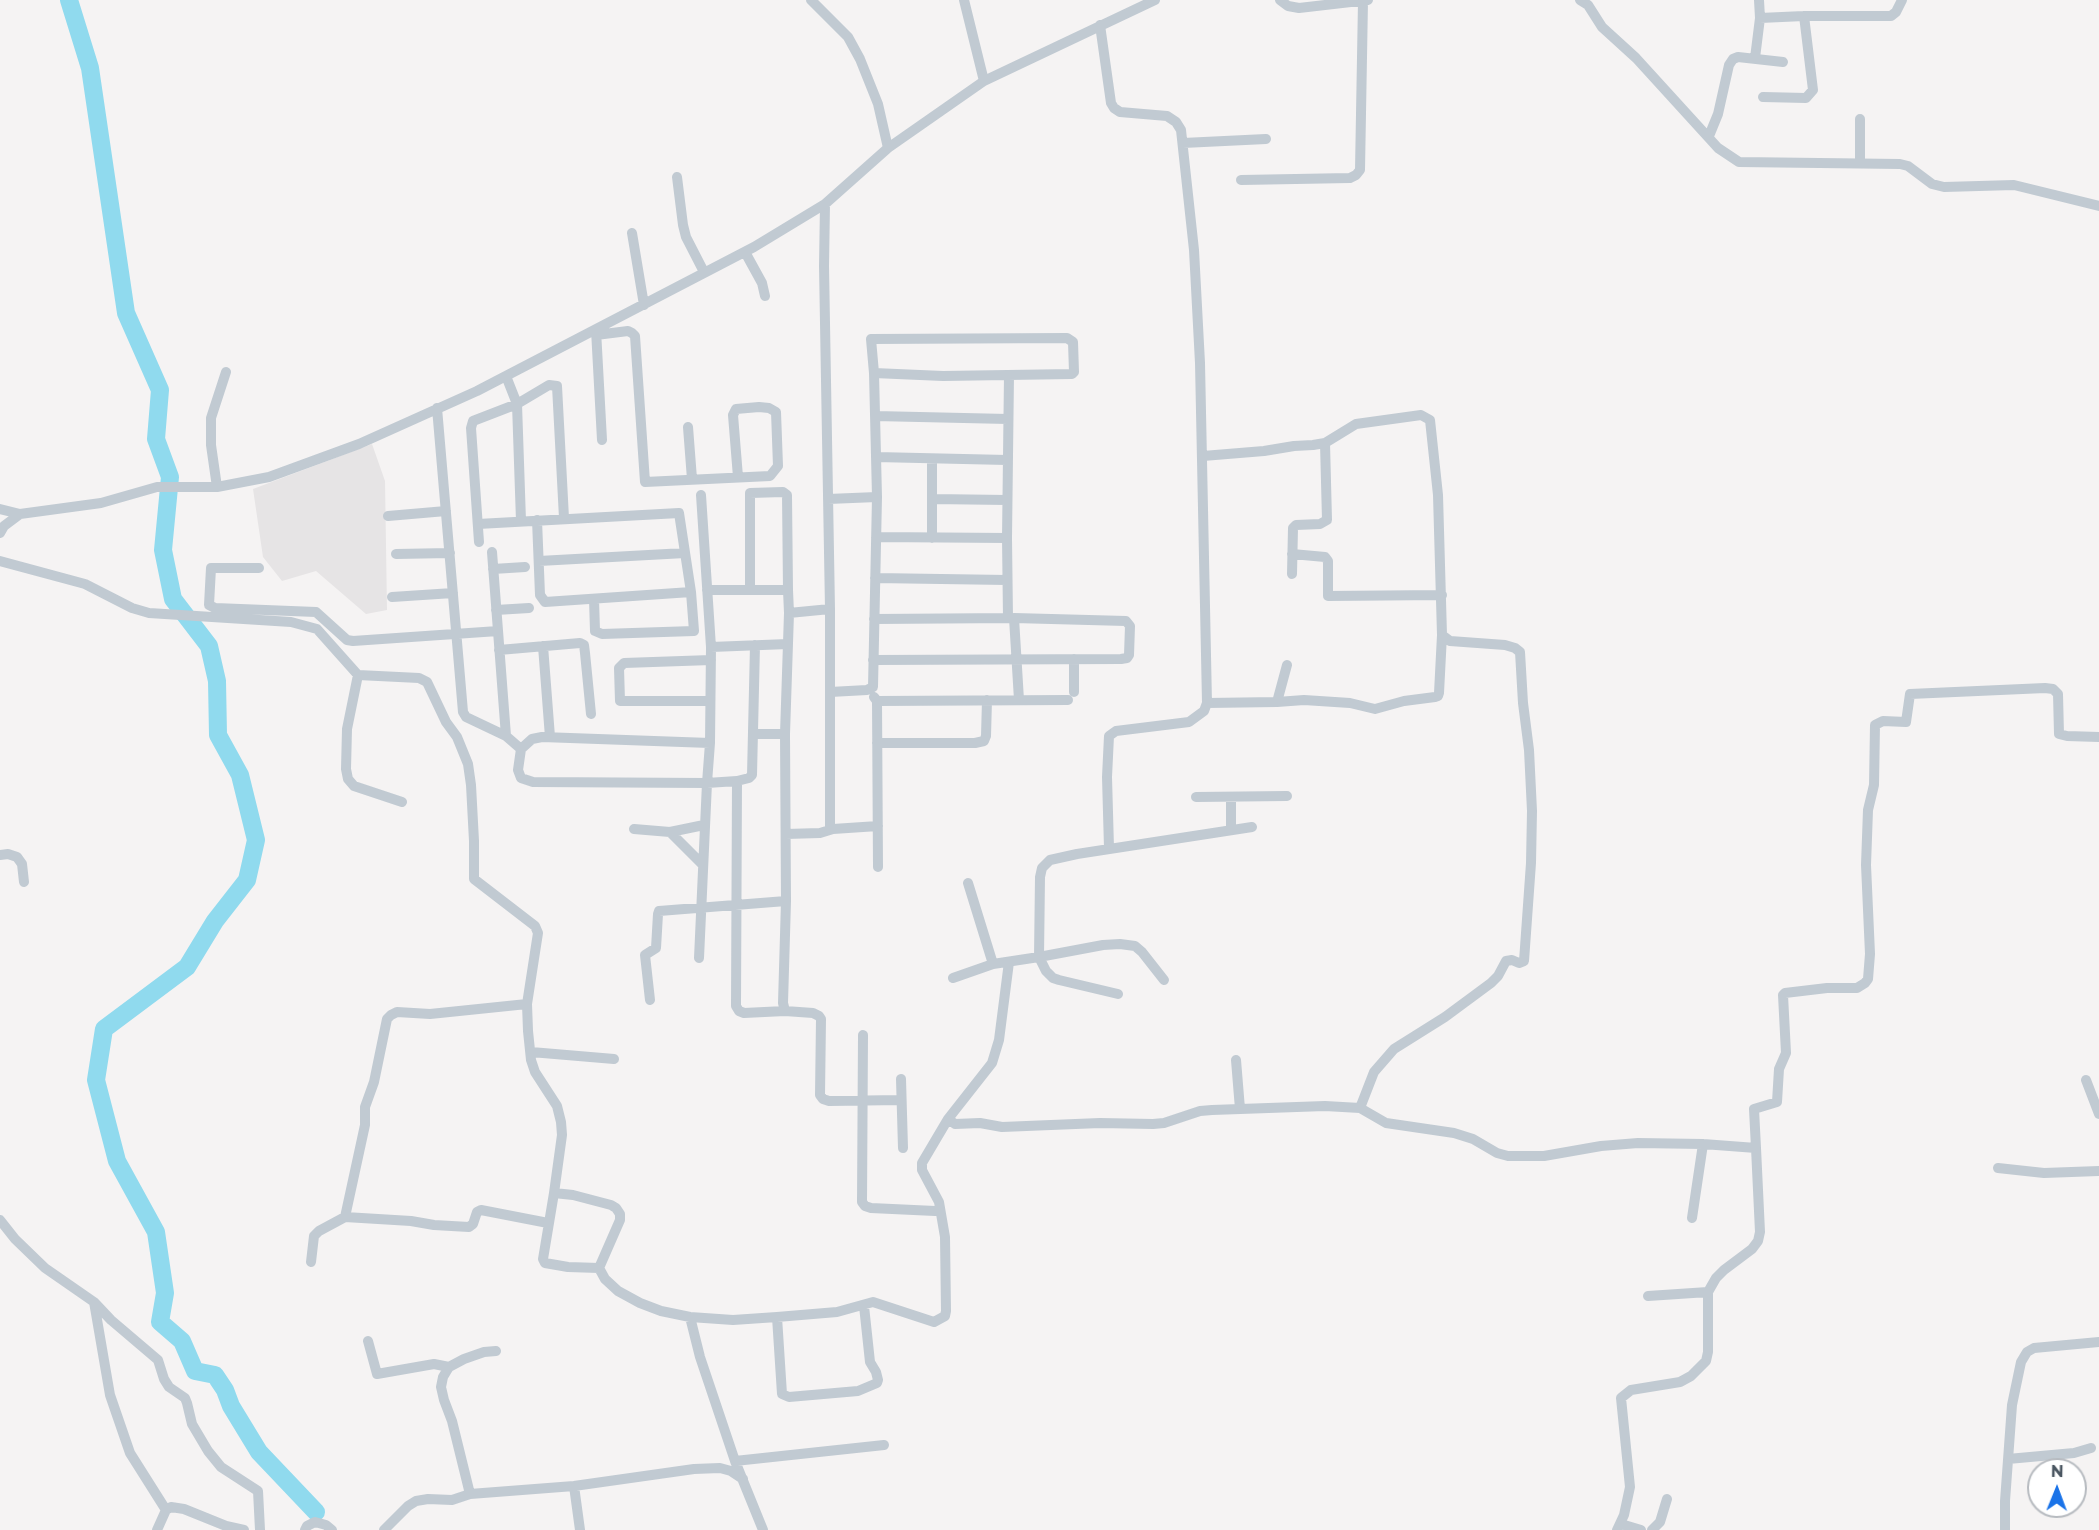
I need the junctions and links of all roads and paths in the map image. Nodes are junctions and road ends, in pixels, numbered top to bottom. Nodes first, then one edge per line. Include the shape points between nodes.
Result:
1 (811, 0) edge
2 (964, 0) edge
3 (1155, 0) edge
4 (1280, 0) edge
5 (1368, 0) edge
6 (1580, 0) edge
7 (1759, 0) edge
8 (1902, 0) edge
9 (1363, 1) edge
10 (1804, 16) junction
11 (1760, 18) junction
12 (1100, 25) junction
13 (1755, 58) junction
14 (1783, 63) dead end
15 (984, 81) junction
16 (1763, 97) dead end
17 (1860, 119) dead end
18 (1709, 136) junction
19 (1266, 139) dead end
20 (1183, 143) junction
21 (888, 148) junction
22 (1860, 163) junction
23 (677, 177) dead end
24 (1241, 180) dead end
25 (825, 204) junction
26 (2099, 206) edge
27 (632, 232) dead end
28 (745, 252) junction
29 (704, 272) junction
30 (765, 296) dead end
31 (644, 305) junction
32 (596, 332) junction
33 (226, 372) dead end
34 (874, 373) junction
35 (1009, 375) junction
36 (506, 376) junction
37 (517, 404) junction
38 (437, 408) junction
39 (875, 416) junction
40 (1008, 419) junction
41 (688, 427) dead end
42 (602, 440) dead end
43 (1325, 442) junction
44 (1203, 456) junction
45 (876, 457) junction
46 (932, 459) junction
47 (1007, 460) junction
48 (738, 477) junction
49 (692, 479) junction
50 (217, 487) junction
51 (701, 495) dead end
52 (877, 497) junction
53 (828, 499) junction
54 (932, 499) junction
55 (1007, 500) junction
56 (0, 508) edge
57 (446, 511) junction
58 (20, 514) junction
59 (388, 516) dead end
60 (564, 518) junction
61 (537, 520) junction
62 (521, 521) junction
63 (478, 524) junction
64 (0, 533) edge
65 (876, 537) junction
66 (932, 538) junction
67 (1006, 538) junction
68 (479, 542) dead end
69 (492, 552) dead end
70 (450, 553) junction
71 (685, 553) junction
72 (396, 554) dead end
73 (1292, 554) junction
74 (0, 561) edge
75 (539, 561) junction
76 (525, 567) dead end
77 (259, 568) dead end
78 (493, 568) junction
79 (1292, 574) dead end
80 (875, 579) junction
81 (1007, 580) junction
82 (707, 590) junction
83 (750, 590) junction
84 (788, 590) junction
85 (691, 592) junction
86 (453, 593) junction
87 (1442, 595) junction
88 (392, 597) dead end
89 (594, 599) junction
90 (529, 608) dead end
91 (830, 609) junction
92 (496, 610) junction
93 (789, 613) junction
94 (1011, 618) junction
95 (874, 619) junction
96 (498, 631) junction
97 (456, 634) junction
98 (1442, 635) junction
99 (788, 644) junction
100 (755, 645) junction
101 (543, 646) junction
102 (711, 647) junction
103 (499, 650) junction
104 (1016, 659) junction
105 (1074, 659) junction
106 (711, 660) junction
107 (873, 660) junction
108 (1287, 665) dead end
109 (358, 675) junction
110 (867, 690) junction
111 (830, 692) junction
112 (987, 700) junction
113 (1019, 700) junction
114 (710, 701) junction
115 (877, 701) junction
116 (1277, 702) junction
117 (1207, 703) junction
118 (591, 714) dead end
119 (754, 734) junction
120 (786, 734) junction
121 (506, 736) junction
122 (550, 737) junction
123 (2099, 737) edge
124 (710, 743) junction
125 (877, 743) junction
126 (520, 748) junction
127 (737, 781) junction
128 (707, 783) junction
129 (1287, 796) dead end
130 (1196, 797) dead end
131 (1231, 798) junction
132 (402, 802) dead end
133 (704, 825) junction
134 (878, 826) junction
135 (1252, 827) dead end
136 (634, 829) dead end
137 (830, 829) junction
138 (1231, 829) junction
139 (670, 832) junction
140 (786, 834) junction
141 (1109, 849) junction
142 (0, 855) edge
143 (702, 864) junction
144 (878, 867) dead end
145 (24, 882) dead end
146 (968, 883) dead end
147 (786, 901) junction
148 (736, 906) junction
149 (700, 908) junction
150 (1039, 957) junction
151 (699, 958) dead end
152 (1009, 962) junction
153 (993, 964) junction
154 (953, 978) dead end
155 (1164, 980) dead end
156 (1118, 994) dead end
157 (650, 1000) dead end
158 (527, 1004) junction
159 (785, 1011) junction
160 (863, 1035) dead end
161 (531, 1052) junction
162 (614, 1059) dead end
163 (1236, 1060) dead end
164 (902, 1079) dead end
165 (2086, 1080) dead end
166 (901, 1100) junction
167 (862, 1101) junction
168 (1360, 1108) junction
169 (1240, 1109) junction
170 (2099, 1114) edge
171 (948, 1119) junction
172 (1703, 1144) junction
173 (903, 1148) dead end
174 (1756, 1148) junction
175 (1998, 1168) dead end
176 (2099, 1171) edge
177 (554, 1193) junction
178 (935, 1211) dead end
179 (345, 1217) junction
180 (1692, 1218) dead end
181 (0, 1220) edge
182 (548, 1223) junction
183 (311, 1262) dead end
184 (599, 1268) junction
185 (1708, 1292) junction
186 (1648, 1296) dead end
187 (94, 1302) junction
188 (864, 1306) junction
189 (690, 1317) junction
190 (777, 1317) junction
191 (368, 1341) dead end
192 (2099, 1341) edge
193 (496, 1351) dead end
194 (449, 1367) junction
195 (884, 1445) dead end
196 (2091, 1448) dead end
197 (2008, 1459) junction
198 (735, 1461) junction
199 (743, 1479) junction
200 (574, 1486) junction
201 (470, 1494) junction
202 (1667, 1499) dead end
203 (166, 1510) junction
204 (1619, 1527) edge
205 (157, 1530) edge
206 (244, 1530) edge
207 (260, 1530) edge
208 (305, 1530) edge
209 (332, 1530) edge
210 (384, 1530) edge
211 (580, 1530) edge
212 (763, 1530) edge
213 (1641, 1530) edge
214 (1652, 1530) edge
215 (2005, 1530) edge

1 - 21 street via 848,37 860,59 878,104
2 - 15 street
3 - 12 street
4 - 9 street via 1299,8
5 - 9 street
6 - 18 street
7 - 11 street
8 - 10 street via 1891,16
9 - 24 street via 1360,170 1350,178
10 - 11 street
10 - 16 street via 1813,90 1806,98
11 - 13 street
12 - 15 street
12 - 20 street via 1114,108 1120,112 1167,116 1181,130
13 - 14 street
13 - 18 street via 1733,59
15 - 21 street
17 - 22 street
18 - 22 street via 1718,148 1739,162
19 - 20 street
20 - 44 street via 1194,250
21 - 25 street
22 - 26 street via 1908,165 1925,180 1944,187 2014,185
23 - 29 street via 686,237
25 - 28 street
25 - 53 street
27 - 31 street
28 - 29 street
28 - 30 street
29 - 31 street
31 - 32 street
32 - 36 street
32 - 42 street
32 - 49 street via 628,331 635,336 645,482
33 - 50 street via 211,418
34 - 35 street
34 - 35 street via 871,339 1067,338 1073,342 1072,374
34 - 39 street
35 - 40 street
36 - 37 street
36 - 38 street
37 - 60 street via 549,385 557,386
37 - 62 street
37 - 63 street via 473,421
38 - 50 street via 359,444 269,477
38 - 57 street
39 - 40 street
39 - 45 street
40 - 47 street
41 - 49 street
43 - 44 street
43 - 73 street via 1327,520 1296,525
43 - 87 street via 1356,424 1421,414 1430,420
44 - 117 street
45 - 46 street
45 - 52 street
46 - 47 street
46 - 54 street
47 - 55 street
48 - 48 street via 770,476 778,466 776,412 769,408 736,409 733,415
48 - 49 street
50 - 58 street via 157,487 101,503
51 - 82 street
52 - 53 street
52 - 65 street
53 - 91 street
54 - 55 street
54 - 66 street
55 - 67 street
56 - 58 street
57 - 59 street
57 - 70 street
58 - 64 street
60 - 61 street
60 - 71 street via 679,513
61 - 62 street
61 - 75 street
62 - 63 street
63 - 68 street
65 - 66 street
65 - 80 street
66 - 67 street
67 - 81 street
69 - 78 street
70 - 72 street
70 - 86 street
71 - 75 street
71 - 85 street
73 - 79 street
73 - 87 street via 1324,557 1328,561 1328,596
74 - 109 street via 86,584 141,611 291,622 317,629
75 - 89 street via 540,595 545,602
76 - 78 street
77 - 97 street via 211,568 209,605 316,612 347,640
78 - 92 street
80 - 81 street
80 - 95 street
81 - 94 street
82 - 83 street
82 - 102 street
83 - 84 street
83 - 84 street via 750,493 783,492 787,495
84 - 93 street
85 - 89 street
85 - 89 street via 694,631 602,634 595,631
86 - 88 street
86 - 97 street
87 - 98 street
90 - 92 street
91 - 93 street
91 - 111 street
92 - 96 street
93 - 99 street
94 - 95 street
94 - 104 street
94 - 105 street via 1129,623 1127,658
95 - 107 street
96 - 97 street
96 - 103 street
97 - 121 street via 463,712
98 - 116 street via 1438,696 1375,709 1350,703
98 - 168 street via 1450,641 1505,645 1520,652 1532,811 1524,961 1506,961 1491,984 1394,1049 1374,1072
99 - 100 street
99 - 120 street
100 - 102 street
100 - 119 street
101 - 103 street
101 - 118 street via 584,645
101 - 122 street
102 - 106 street
103 - 121 street
104 - 105 street
104 - 107 street
104 - 113 street
105 - 113 street via 1071,696
106 - 114 street
106 - 114 street via 624,663 619,668 620,701
107 - 110 street via 873,687
108 - 116 street
109 - 132 street via 347,729 348,779 354,786
109 - 158 street via 419,678 428,682 457,737 471,785 474,879 535,926 538,933
110 - 111 street
110 - 115 street
111 - 137 street
112 - 113 street
112 - 115 street
112 - 125 street via 984,741
114 - 124 street
115 - 125 street
116 - 117 street
117 - 141 street via 1204,711 1189,722 1116,731 1109,736
119 - 120 street
119 - 127 street via 752,775
120 - 140 street
121 - 126 street
122 - 124 street
122 - 126 street via 532,739
123 - 174 street via 2059,734 2058,694 2045,688 1910,694 1906,722 1876,723 1866,865 1868,979 1857,988 1783,995 1786,1053 1779,1069 1777,1102 1754,1108
124 - 128 street
125 - 134 street
126 - 128 street via 520,778 533,782
127 - 128 street
127 - 148 street
128 - 133 street
129 - 131 street
130 - 131 street
131 - 138 street
133 - 139 street
133 - 143 street
134 - 137 street
134 - 144 street
135 - 138 street
136 - 139 street
137 - 140 street
138 - 141 street
139 - 143 street
140 - 147 street
141 - 150 street via 1050,860 1042,868
142 - 145 street via 17,857
143 - 149 street
146 - 153 street
147 - 148 street
147 - 159 street
148 - 149 street
148 - 159 street via 736,1006 744,1013
149 - 151 street
149 - 157 street via 659,911 656,948 645,955
150 - 152 street
150 - 155 street via 1103,945 1135,946
150 - 156 street via 1053,978
152 - 153 street
152 - 171 street via 999,1040 992,1063
153 - 154 street
158 - 161 street
158 - 179 street via 430,1014 397,1012 387,1019 365,1107 365,1125
159 - 167 street via 813,1013 821,1019 823,1100
160 - 167 street
161 - 162 street
161 - 177 street via 535,1072 557,1106 561,1122
163 - 169 street
164 - 166 street
165 - 170 street
166 - 167 street
166 - 173 street
167 - 178 street via 862,1202 871,1208
168 - 169 street
168 - 172 street via 1386,1123 1473,1139 1508,1156 1544,1156 1638,1143
169 - 171 street via 1200,1111 1153,1124 1100,1122 1002,1127 955,1124
171 - 188 street via 922,1163 944,1222 945,1317 934,1322 878,1303
172 - 174 street
172 - 180 street
174 - 185 street via 1758,1241 1716,1278
175 - 176 street via 2044,1173
177 - 182 street
177 - 184 street via 611,1205 620,1214
179 - 182 street via 464,1228 471,1227 481,1210
179 - 183 street via 314,1236
181 - 187 street via 45,1269
182 - 184 street via 545,1263
184 - 189 street via 618,1291 640,1303
185 - 186 street
185 - 204 street via 1708,1352 1700,1369 1680,1382 1631,1390 1621,1398 1630,1487
187 - 203 street via 110,1395 130,1453
187 - 207 street via 158,1360 164,1380 185,1398 196,1432 221,1467 258,1491
188 - 190 street
188 - 190 street via 870,1362 878,1380 858,1391 789,1397 782,1394
189 - 190 street
189 - 198 street
191 - 194 street via 376,1374 434,1364
192 - 197 street via 2046,1346 2027,1352 2021,1362 2012,1405
193 - 194 street
194 - 201 street via 441,1387
195 - 198 street
196 - 197 street
197 - 215 street
198 - 199 street
199 - 200 street via 720,1468 694,1469
199 - 212 street
200 - 201 street
200 - 211 street
201 - 210 street via 452,1500 416,1501
202 - 214 street via 1660,1522
203 - 205 street
203 - 206 street via 184,1509
204 - 213 street
208 - 209 street via 315,1522

